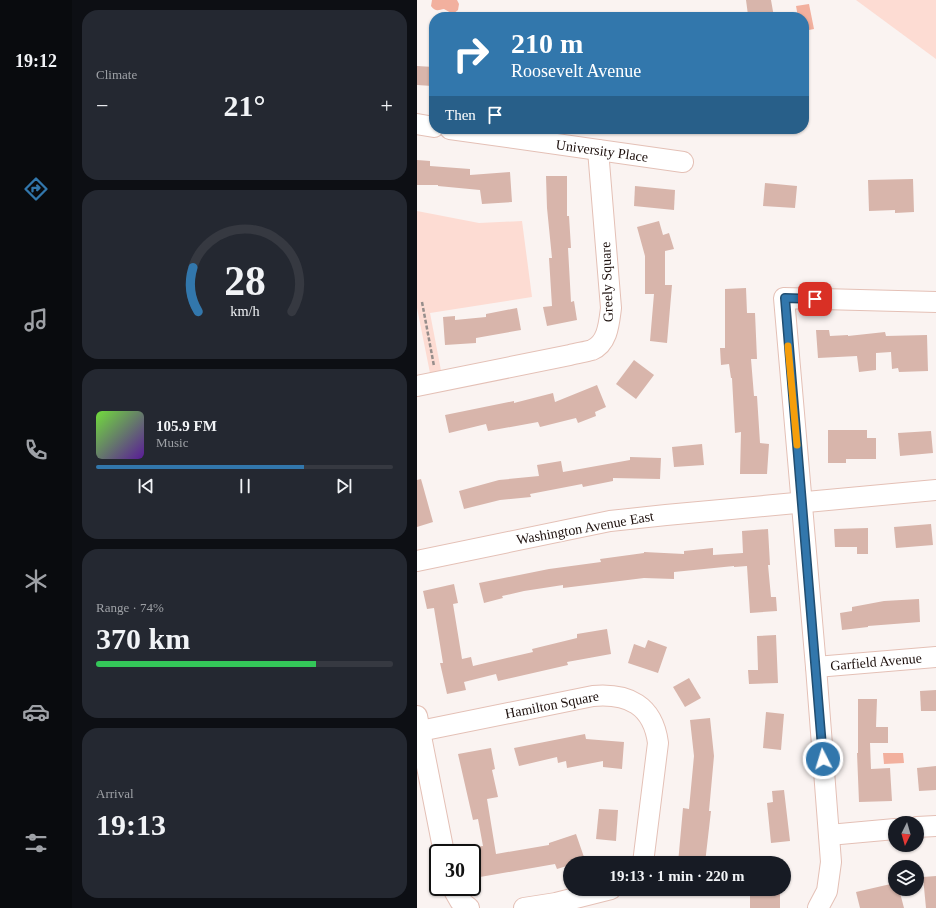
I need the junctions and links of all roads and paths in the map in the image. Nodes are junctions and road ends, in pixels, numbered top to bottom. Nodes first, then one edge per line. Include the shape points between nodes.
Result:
1 (417, 124) edge
2 (429, 126) edge
3 (485, 134) edge
4 (598, 150) junction
5 (683, 162) dead end
6 (421, 302) dead end
7 (936, 302) edge
8 (437, 382) junction
9 (417, 386) edge
10 (936, 490) edge
11 (801, 502) junction
12 (417, 561) edge
13 (936, 658) edge
14 (816, 667) junction
15 (419, 724) edge
16 (936, 826) edge
17 (924, 827) edge
18 (888, 830) edge
19 (829, 835) junction
20 (442, 844) edge
21 (644, 856) edge
22 (457, 896) edge
23 (584, 896) edge
24 (469, 908) edge
25 (525, 908) edge
26 (818, 908) edge

1 - 2 street
3 - 4 street, University Place
4 - 5 street, University Place
4 - 8 street, Greely Square via 611,308 609,329 599,345 592,350
6 - 8 path
7 - 11 street via 785,298
8 - 9 street, Greely Square
10 - 11 street, Washington Avenue East
11 - 12 street, Washington Avenue East via 610,521
11 - 14 street
13 - 14 street, Garfield Avenue
14 - 19 street
15 - 20 street
15 - 21 street, Hamilton Square via 593,696 620,696 638,705 651,720 658,743
16 - 17 street
18 - 19 street
19 - 26 street via 831,862 827,891
22 - 24 street
23 - 25 street

